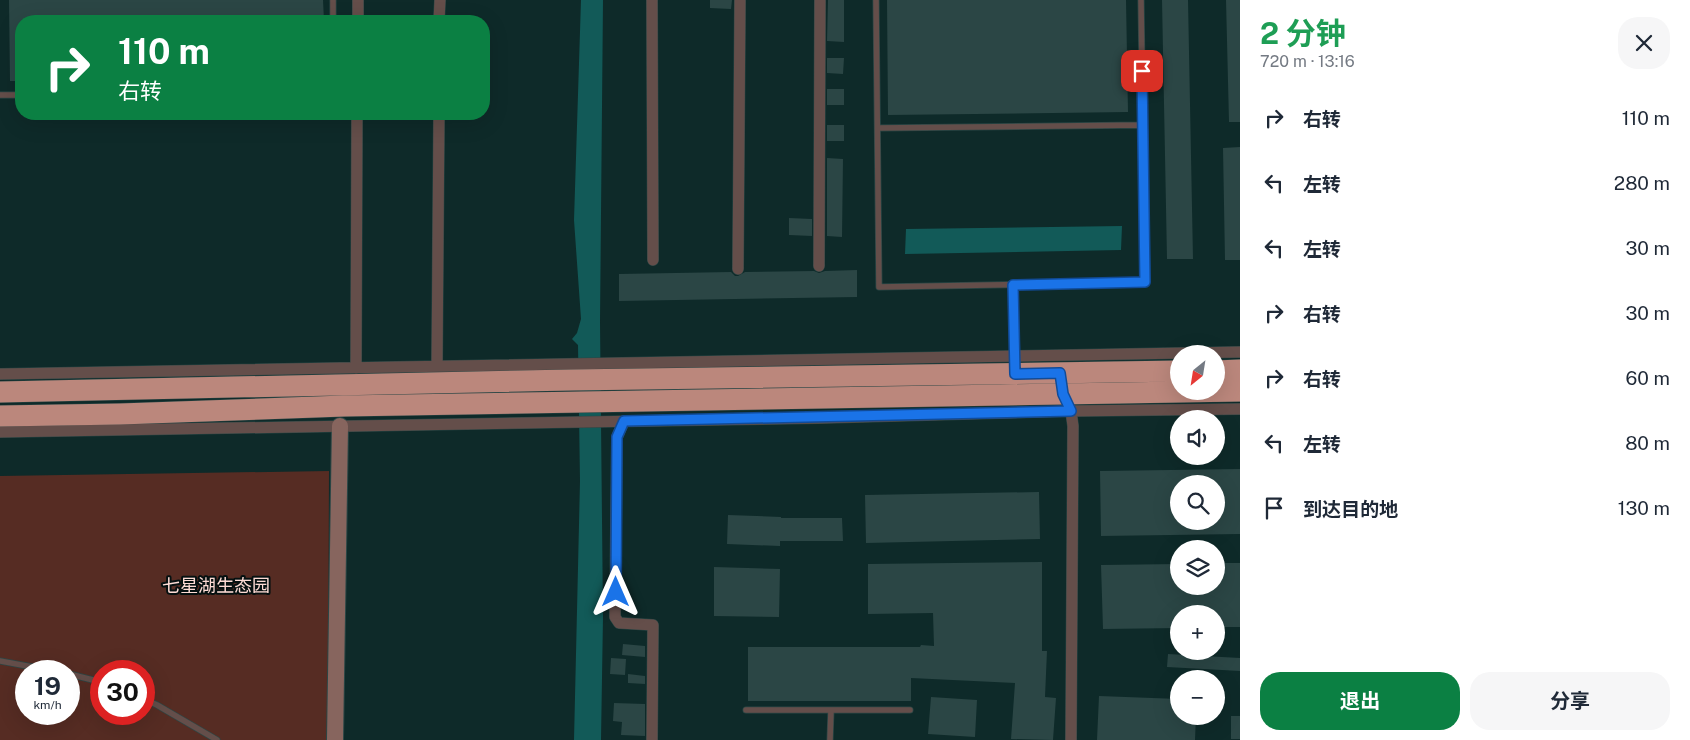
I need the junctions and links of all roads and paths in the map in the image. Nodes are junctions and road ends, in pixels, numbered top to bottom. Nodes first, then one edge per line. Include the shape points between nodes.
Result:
1 (333, 0) edge
2 (358, 0) edge
3 (440, 0) edge
4 (652, 0) edge
5 (740, 0) edge
6 (820, 0) edge
7 (876, 0) edge
8 (1140, 0) edge
9 (333, 15) edge
10 (358, 15) edge
11 (440, 15) edge
12 (15, 94) edge
13 (0, 95) edge
14 (357, 120) edge
15 (439, 120) edge
16 (1142, 125) junction
17 (878, 128) junction
18 (653, 260) dead end
19 (818, 266) dead end
20 (738, 268) dead end
21 (1013, 285) junction
22 (1240, 352) edge
23 (1014, 365) junction
24 (437, 366) junction
25 (356, 368) junction
26 (1240, 370) edge
27 (1225, 371) edge
28 (569, 372) junction
29 (0, 374) edge
30 (1170, 374) edge
31 (1240, 391) edge
32 (0, 392) edge
33 (1065, 393) junction
34 (1240, 410) edge
35 (567, 412) junction
36 (610, 412) junction
37 (0, 416) edge
38 (624, 421) junction
39 (340, 426) junction
40 (0, 432) edge
41 (0, 661) edge
42 (15, 664) edge
43 (155, 704) edge
44 (746, 710) dead end
45 (831, 710) junction
46 (910, 710) dead end
47 (217, 740) edge
48 (335, 740) edge
49 (652, 740) edge
50 (830, 740) edge
51 (1071, 740) edge

1 - 9 lane
2 - 10 street
3 - 11 street
4 - 18 street
5 - 20 street
6 - 19 street
7 - 17 lane
8 - 16 lane
12 - 13 lane
14 - 25 street
15 - 24 street
16 - 17 lane
16 - 21 lane via 1145,282
17 - 21 lane via 879,287
21 - 23 lane
22 - 23 street
23 - 28 highway
23 - 33 highway
24 - 25 street
24 - 28 street
25 - 29 street
26 - 27 highway
28 - 32 highway
30 - 33 highway
31 - 33 highway
33 - 34 street
33 - 36 highway
33 - 38 street
33 - 51 street via 1073,426
35 - 36 highway
35 - 37 highway via 354,406
35 - 39 street
36 - 38 street
38 - 49 street via 617,437 615,617 619,624 653,625
39 - 40 street
39 - 48 street
41 - 42 lane
43 - 47 lane
44 - 45 lane
45 - 46 lane
45 - 50 lane

